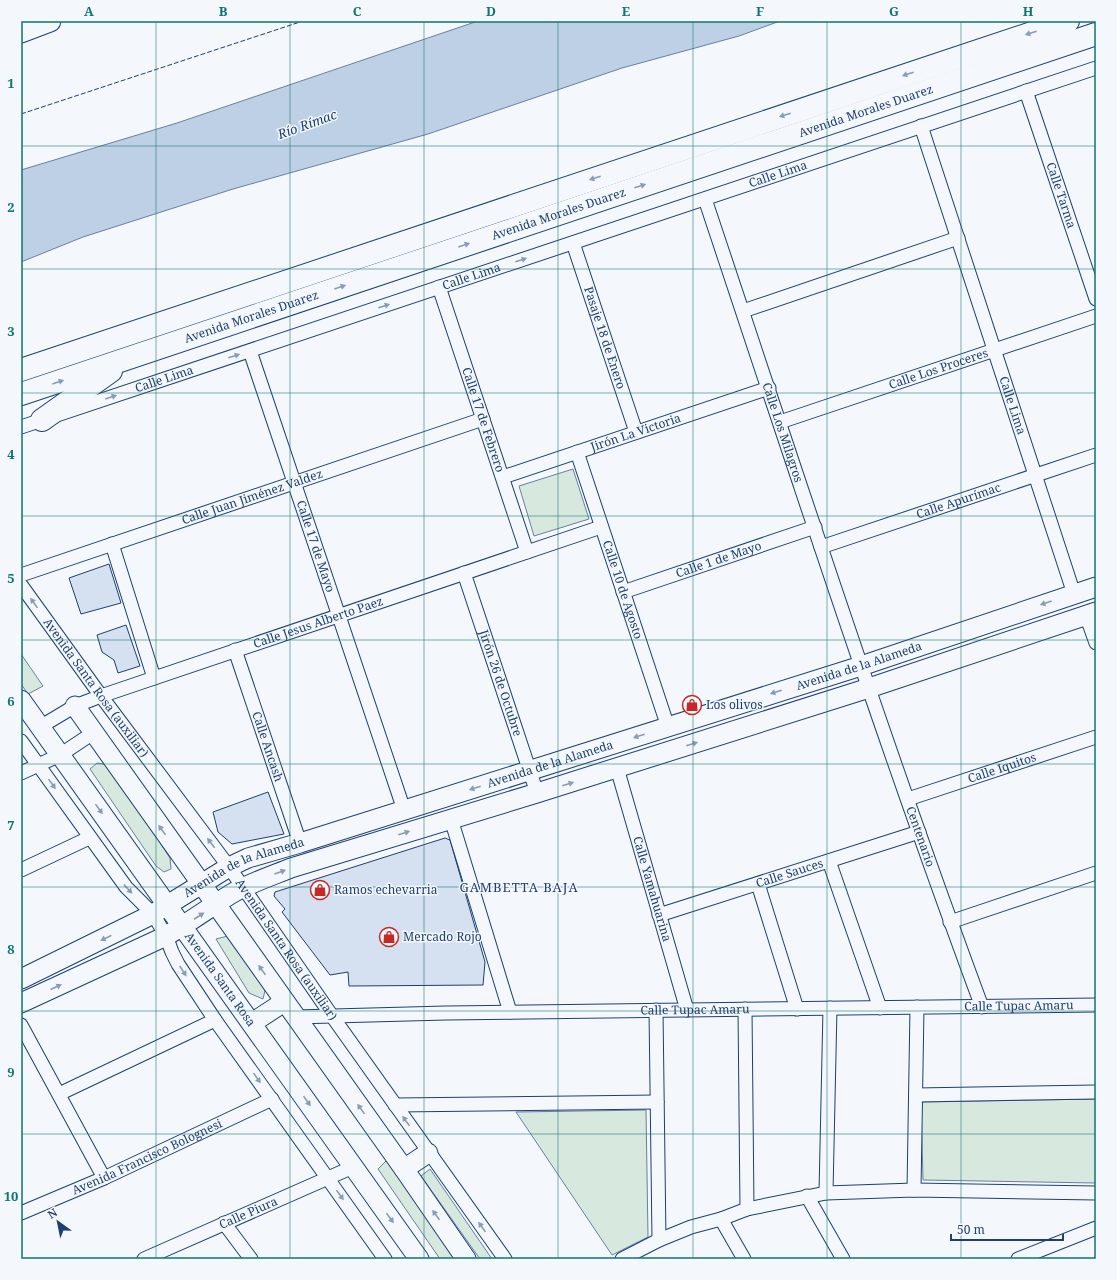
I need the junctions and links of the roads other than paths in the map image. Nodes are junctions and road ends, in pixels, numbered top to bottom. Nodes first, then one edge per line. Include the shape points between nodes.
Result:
1 (50, 21) edge
2 (1068, 21) edge
3 (21, 32) edge
4 (1096, 34) edge
5 (1096, 68) edge
6 (1026, 91) junction
7 (921, 126) junction
8 (705, 199) junction
9 (958, 238) junction
10 (573, 243) junction
11 (439, 287) junction
12 (1096, 298) edge
13 (743, 311) junction
14 (1096, 316) edge
15 (994, 350) junction
16 (250, 351) junction
17 (130, 357) junction
18 (21, 370) edge
19 (769, 388) junction
20 (21, 394) edge
21 (483, 419) junction
22 (42, 420) junction
23 (780, 422) junction
24 (21, 427) edge
25 (636, 432) junction
26 (577, 452) junction
27 (1096, 455) edge
28 (1036, 475) junction
29 (503, 477) junction
30 (294, 482) junction
31 (601, 527) junction
32 (815, 527) junction
33 (112, 544) junction
34 (821, 547) junction
35 (527, 552) junction
36 (464, 573) junction
37 (21, 575) edge
38 (21, 585) edge
39 (1096, 587) edge
40 (623, 592) junction
41 (1074, 594) junction
42 (1091, 614) edge
43 (339, 616) junction
44 (1096, 643) edge
45 (236, 650) junction
46 (861, 666) junction
47 (154, 678) junction
48 (869, 688) junction
49 (101, 696) junction
50 (21, 700) edge
51 (75, 706) junction
52 (40, 727) junction
53 (668, 727) junction
54 (93, 733) junction
55 (1096, 737) edge
56 (21, 741) edge
57 (60, 755) junction
58 (39, 765) junction
59 (617, 768) junction
60 (529, 770) junction
61 (21, 773) edge
62 (537, 793) junction
63 (908, 800) junction
64 (404, 810) junction
65 (451, 819) junction
66 (919, 832) junction
67 (89, 838) junction
68 (300, 843) junction
69 (829, 861) junction
70 (229, 867) junction
71 (21, 870) edge
72 (1096, 873) edge
73 (201, 884) junction
74 (758, 884) junction
75 (244, 888) junction
76 (216, 905) junction
77 (160, 910) junction
78 (659, 915) junction
79 (950, 922) junction
80 (183, 926) junction
81 (166, 936) junction
82 (21, 979) edge
83 (21, 1003) edge
84 (1096, 1005) edge
85 (917, 1007) junction
86 (982, 1007) junction
87 (830, 1008) junction
88 (880, 1008) junction
89 (290, 1009) junction
90 (745, 1009) junction
91 (797, 1009) junction
92 (656, 1010) junction
93 (687, 1010) junction
94 (510, 1012) junction
95 (332, 1016) junction
96 (215, 1020) junction
97 (252, 1023) junction
98 (21, 1025) edge
99 (1096, 1092) edge
100 (59, 1094) junction
101 (916, 1095) junction
102 (272, 1099) junction
103 (657, 1102) junction
104 (395, 1105) junction
105 (428, 1153) junction
106 (353, 1167) junction
107 (404, 1169) junction
108 (104, 1178) junction
109 (327, 1178) junction
110 (914, 1190) junction
111 (826, 1193) junction
112 (1096, 1193) edge
113 (807, 1196) junction
114 (748, 1209) junction
115 (21, 1213) edge
116 (721, 1219) junction
117 (224, 1223) junction
118 (1096, 1228) edge
119 (659, 1240) junction
120 (629, 1257) edge
121 (144, 1259) edge
122 (252, 1259) edge
123 (385, 1259) edge
124 (419, 1259) edge
125 (466, 1259) edge
126 (504, 1259) edge
127 (744, 1259) edge
128 (843, 1259) edge
129 (1018, 1259) edge

1 - 3 main road
2 -> 18 highway, Avenida Morales Duarez
17 -> 4 highway, Avenida Morales Duarez
5 - 6 street, Calle Lima
6 - 7 street, Calle Lima
6 - 12 street, Calle Tarma
7 - 8 street, Calle Lima
7 - 9 street, Calle Lima
8 - 10 street, Calle Lima
8 - 13 street, Calle Los Milagros
9 - 13 street
9 - 15 street, Calle Lima
11 -> 10 street, Calle Lima
10 - 25 street, Pasaje 18 de Enero
16 -> 11 street, Calle Lima
11 - 21 street, Calle 17 de Febrero
13 - 19 street, Calle Los Milagros
14 - 15 street, Calle Los Proceres
15 - 23 street, Calle Los Proceres
15 - 28 street, Calle Lima
22 -> 16 street, Calle Lima
16 - 30 street, Calle 17 de Mayo
20 -> 17 highway, Avenida Morales Duarez
17 - 22 highway
19 - 23 street, Calle Los Milagros
19 - 25 street, Jirón La Victoria
21 - 29 street, Calle 17 de Febrero
21 - 30 street, Calle Juan Jiménez Valdez
22 - 24 street, Calle Lima
23 - 32 street, Calle Los Milagros
25 - 26 street, Jirón La Victoria
26 - 29 street, Jirón La Victoria
26 - 31 street, Calle 10 de Agosto
27 - 28 street, Calle Apurímac
28 - 34 street, Calle Apurímac
28 - 41 street, Calle Lima
29 - 35 street, Calle 17 de Febrero
30 - 33 street, Calle Juan Jiménez Valdez
30 - 43 street, Calle 17 de Mayo
31 - 35 street, Calle Jesus Alberto Paez
31 - 40 street, Calle 10 de Agosto
32 - 34 street, Calle Los Milagros
32 - 40 street, Calle 1 de Mayo
33 - 37 street, Calle Juan Jiménez Valdez
33 - 47 street
34 - 46 street, Calle Los Milagros
35 - 36 street, Calle Jesus Alberto Paez
36 - 43 street, Calle Jesus Alberto Paez
36 - 60 street, Jirón 26 de Octubre
49 -> 38 street, Avenida Santa Rosa (auxiliar)
39 - 41 street, Avenida de la Alameda
40 - 53 street, Calle 10 de Agosto
41 -> 46 street, Avenida de la Alameda
42 - 44 street
42 - 48 street, Avenida de la Alameda
43 - 45 street, Calle Jesus Alberto Paez
43 - 64 street, Calle 17 de Mayo
45 - 47 street, Calle Jesus Alberto Paez
45 - 68 street, Calle Ancash
46 - 48 street, Centenario
46 -> 53 street, Avenida de la Alameda
47 - 49 street, Calle Jesus Alberto Paez
59 -> 48 street, Avenida de la Alameda
48 - 63 street, Centenario
49 - 51 street, Calle Jesus Alberto Paez
70 -> 49 street, Avenida Santa Rosa (auxiliar)
50 - 52 street, Avenida Santa Rosa
51 - 52 street, Calle Jesus Alberto Paez
51 - 54 street
52 - 57 street, Avenida Santa Rosa
53 -> 60 street, Avenida de la Alameda
54 - 57 street
73 -> 54 street
55 - 63 street, Calle Iquitos
56 - 58 street
57 - 58 street
57 -> 77 street, Avenida Santa Rosa
58 - 61 street
58 -> 67 street
62 -> 59 street, Avenida de la Alameda
59 - 78 street, Calle Yamahuarina
60 - 62 street, Jirón 26 de Octubre
60 -> 64 street, Avenida de la Alameda
62 - 65 street, Avenida de la Alameda
63 - 66 street, Centenario
64 - 68 street, Avenida de la Alameda
75 -> 65 street, Avenida de la Alameda via 291,868
65 - 94 street
66 - 69 street, Calle Sauces
66 - 79 street, Centenario
67 - 71 street
67 -> 77 street via 126,887
68 - 70 street, Avenida de la Alameda via 248,858
69 - 74 street, Calle Sauces
69 - 88 street
70 - 73 street, Avenida de la Alameda
70 - 75 street, Avenida Santa Rosa (auxiliar)
72 - 79 street
73 - 76 street
73 - 77 street, Avenida de la Alameda
74 - 78 street, Calle Sauces
74 - 91 street
75 - 76 street, Avenida de la Alameda
75 - 95 street, Avenida Santa Rosa (auxiliar)
80 -> 76 street, Avenida de la Alameda
89 -> 76 street
77 - 80 street, Avenida Santa Rosa
77 - 81 street
77 -> 82 street, Avenida de la Alameda
78 - 93 street, Calle Yamahuarina
79 - 86 street, Centenario
80 - 81 street, Avenida de la Alameda
80 - 97 street, Avenida Santa Rosa
83 -> 81 street, Avenida de la Alameda
81 -> 96 street via 178,964
84 - 86 street, Calle Tupac Amaru
85 - 86 street, Calle Tupac Amaru
85 - 88 street, Calle Tupac Amaru
85 - 101 street
87 - 88 street, Calle Tupac Amaru
87 - 91 street, Calle Tupac Amaru
87 - 111 street
89 - 95 street, Calle Tupac Amaru
89 - 97 street
107 -> 89 street
90 - 91 street, Calle Tupac Amaru
90 - 93 street, Calle Tupac Amaru
90 - 114 street
92 - 93 street, Calle Tupac Amaru
92 - 94 street, Calle Tupac Amaru
92 - 103 street
94 - 95 street, Calle Tupac Amaru
95 - 104 street, Avenida Santa Rosa (auxiliar)
96 - 100 street
96 -> 102 street
97 -> 106 street, Avenida Santa Rosa
98 - 100 street
99 - 101 street
100 - 108 street
101 - 110 street
102 - 108 street, Avenida Francisco Bolognesi
102 - 109 street
103 - 104 street
103 - 119 street
105 -> 104 street, Avenida Santa Rosa (auxiliar)
105 - 107 street
126 -> 105 street, Avenida Santa Rosa (auxiliar)
106 - 109 street, Calle Piura
106 -> 124 street, Avenida Santa Rosa
125 -> 107 street
108 - 115 street, Avenida Francisco Bolognesi
109 - 117 street, Calle Piura
109 -> 123 street
110 - 111 street
110 - 112 street
111 - 113 street
113 - 114 street
113 - 128 street
114 - 116 street
116 - 119 street
116 - 127 street
117 - 121 street, Calle Piura
117 - 122 street
118 - 129 street
119 - 120 street

